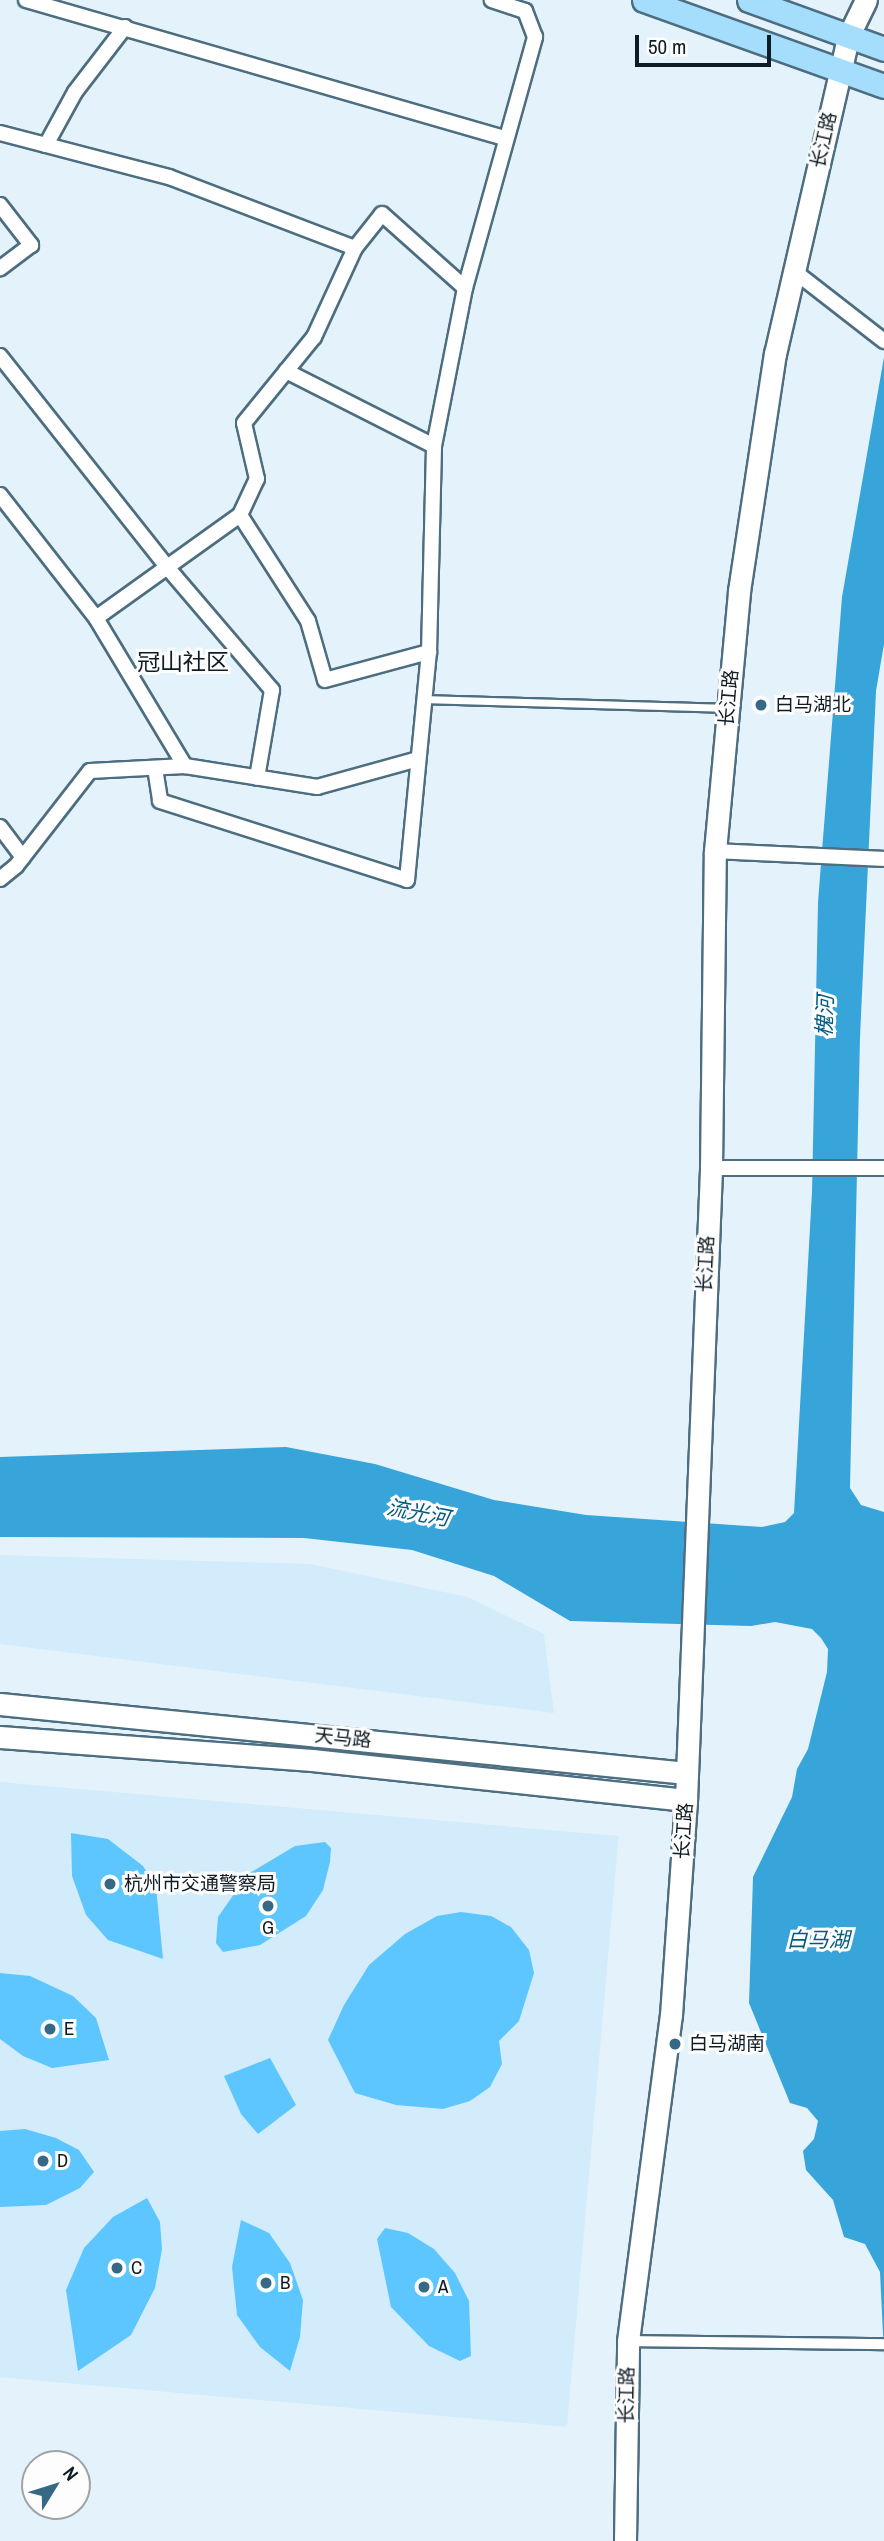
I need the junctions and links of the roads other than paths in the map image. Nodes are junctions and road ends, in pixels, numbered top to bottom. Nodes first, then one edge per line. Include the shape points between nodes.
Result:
1 (26, 0) edge
2 (492, 0) edge
3 (644, 0) edge
4 (749, 0) edge
5 (866, 0) edge
6 (125, 27) junction
7 (848, 37) junction
8 (884, 49) edge
9 (840, 72) junction
10 (884, 86) edge
11 (0, 134) edge
12 (505, 138) junction
13 (46, 145) junction
14 (0, 205) edge
15 (355, 248) junction
16 (0, 268) edge
17 (794, 271) junction
18 (465, 288) junction
19 (881, 338) edge
20 (0, 356) edge
21 (286, 371) junction
22 (434, 446) junction
23 (0, 495) edge
24 (240, 515) junction
25 (167, 567) junction
26 (96, 618) junction
27 (429, 652) junction
28 (424, 699) junction
29 (728, 708) junction
30 (418, 759) junction
31 (185, 766) junction
32 (155, 768) junction
33 (257, 778) junction
34 (0, 827) edge
35 (715, 851) junction
36 (23, 857) junction
37 (884, 859) edge
38 (0, 879) edge
39 (711, 1168) junction
40 (884, 1168) edge
41 (0, 1704) edge
42 (0, 1737) edge
43 (687, 1773) junction
44 (686, 1800) junction
45 (628, 2341) junction
46 (884, 2344) edge
47 (625, 2541) edge

1 - 6 street
2 - 12 street via 525,11 535,37
3 - 9 main road
4 - 7 main road
5 - 7 main road, 长江路
6 - 12 street
6 - 13 street via 75,92
7 - 8 main road
7 - 9 main road, 长江路
9 - 10 main road
9 - 17 main road, 长江路
11 - 13 street
12 - 18 street
13 - 15 street via 169,177
14 - 16 street via 31,246
15 - 18 street via 382,214
15 - 21 street via 314,337
17 - 19 street
17 - 29 main road, 长江路 via 775,354 741,578
18 - 22 street
20 - 25 street
21 - 22 street
21 - 24 street via 244,423 257,479
22 - 27 street
23 - 26 street
24 - 25 street
24 - 27 street via 308,621 325,680
25 - 26 street
25 - 33 street via 272,690
26 - 31 street
27 - 28 street
28 - 29 lane
28 - 30 street
29 - 35 main road, 长江路
30 - 32 street via 407,880 160,801
30 - 33 street via 317,788
31 - 32 street
31 - 33 street
32 - 36 street via 90,771
34 - 36 street
35 - 37 street
35 - 39 main road, 长江路
36 - 38 street
39 - 40 street
39 - 43 main road, 长江路
41 - 43 main road, 天马路
42 - 44 main road, 天马路 via 312,1760
43 - 44 main road, 长江路
44 - 45 main road, 长江路 via 671,2015
45 - 46 street
45 - 47 main road, 长江路

